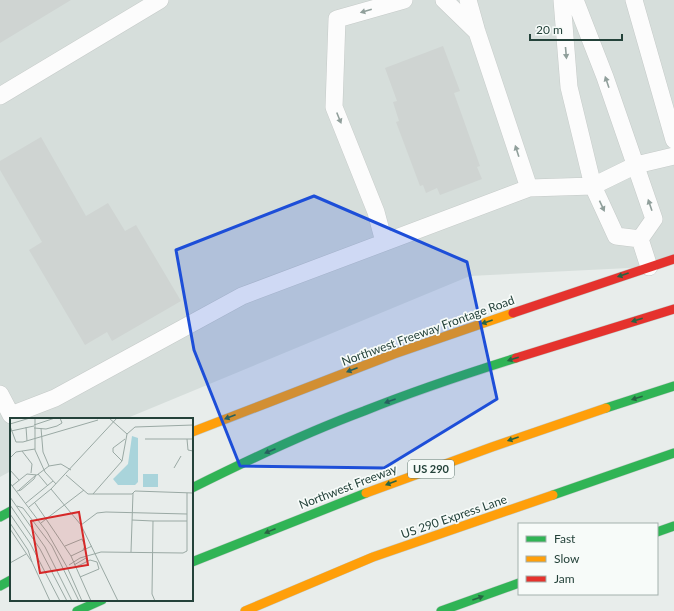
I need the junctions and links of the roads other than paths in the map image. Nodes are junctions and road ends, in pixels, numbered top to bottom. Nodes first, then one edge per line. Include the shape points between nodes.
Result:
1 (161, 0) edge
2 (404, 0) edge
3 (444, 0) edge
4 (468, 0) edge
5 (562, 0) edge
6 (575, 0) edge
7 (634, 0) edge
8 (477, 32) junction
9 (0, 96) edge
10 (674, 140) edge
11 (674, 156) edge
12 (636, 166) junction
13 (593, 186) junction
14 (529, 188) junction
15 (640, 238) junction
16 (384, 242) junction
17 (674, 259) edge
18 (649, 267) junction
19 (674, 309) edge
20 (674, 386) edge
21 (0, 394) edge
22 (8, 418) edge
23 (193, 432) edge
24 (674, 453) edge
25 (193, 488) edge
26 (10, 512) edge
27 (0, 517) edge
28 (674, 526) edge
29 (658, 532) edge
30 (193, 562) edge
31 (10, 581) edge
32 (518, 583) edge
33 (0, 586) edge
34 (100, 601) edge
35 (77, 611) edge
36 (245, 611) edge
37 (441, 611) edge

1 - 9 lane
2 -> 16 lane via 337,19 334,107 376,212
3 - 8 lane
4 - 8 lane
5 -> 13 lane via 569,87
12 -> 6 lane
7 - 10 lane
14 -> 8 lane
11 - 12 lane
12 - 13 lane
15 -> 12 lane via 654,219
13 - 14 lane
13 -> 15 lane via 616,236
14 - 16 lane
15 - 18 lane
16 - 22 lane via 242,296 55,398
17 - 18 main road, Northwest Freeway Frontage Road
18 -> 23 main road, Northwest Freeway Frontage Road via 394,354
19 -> 25 main road via 476,370 363,411 250,459
20 -> 30 main road, Northwest Freeway / US 290 via 460,458
21 - 22 lane
24 - 36 main road, US 290 Express Lane via 373,557
26 - 27 main road
28 - 29 main road
31 - 33 main road
37 -> 32 main road
34 - 35 main road

